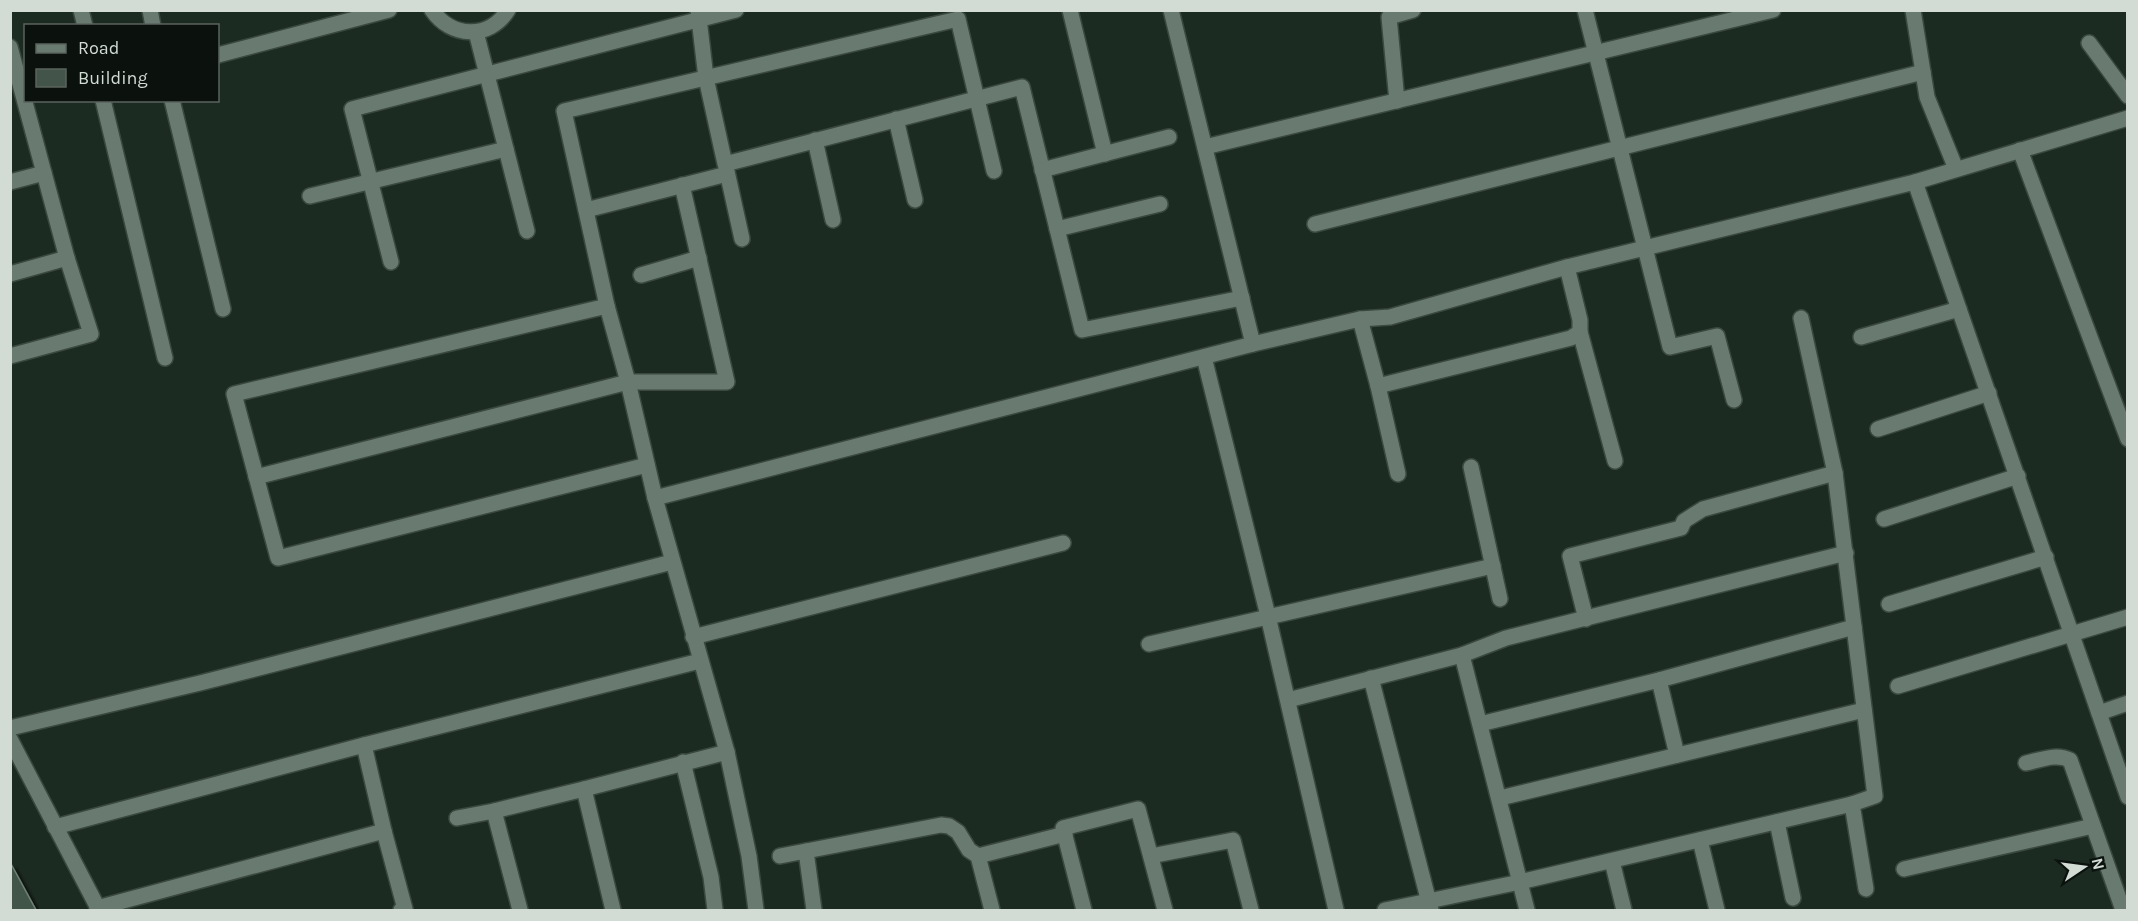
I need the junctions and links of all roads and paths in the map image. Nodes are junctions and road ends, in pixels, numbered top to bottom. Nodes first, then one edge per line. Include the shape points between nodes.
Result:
1 (390, 10) edge
2 (432, 10) edge
3 (508, 10) edge
4 (736, 10) edge
5 (1071, 10) edge
6 (1171, 10) edge
7 (1413, 10) edge
8 (1585, 10) edge
9 (1773, 10) edge
10 (1913, 10) edge
11 (1388, 14) edge
12 (699, 15) edge
13 (957, 15) edge
14 (476, 32) junction
15 (2089, 43) dead end
16 (10, 47) edge
17 (1596, 52) junction
18 (219, 56) edge
19 (1923, 72) junction
20 (486, 73) junction
21 (14, 75) edge
22 (706, 78) junction
23 (2127, 96) edge
24 (978, 99) junction
25 (1397, 101) junction
26 (103, 102) edge
27 (172, 102) edge
28 (2127, 118) edge
29 (896, 119) junction
30 (1169, 137) dead end
31 (815, 141) junction
32 (1204, 147) junction
33 (1620, 148) junction
34 (506, 149) junction
35 (2020, 150) junction
36 (1105, 154) junction
37 (726, 169) junction
38 (1956, 169) junction
39 (1042, 170) junction
40 (994, 171) dead end
41 (44, 173) junction
42 (10, 182) edge
43 (371, 182) junction
44 (1915, 182) junction
45 (682, 185) junction
46 (310, 196) dead end
47 (915, 200) dead end
48 (1160, 204) dead end
49 (586, 210) junction
50 (833, 220) dead end
51 (1315, 224) dead end
52 (1057, 229) junction
53 (527, 231) dead end
54 (742, 239) dead end
55 (1645, 248) junction
56 (67, 258) junction
57 (699, 258) junction
58 (392, 262) dead end
59 (1567, 267) junction
60 (10, 274) edge
61 (641, 274) dead end
62 (1242, 298) junction
63 (607, 306) junction
64 (223, 309) dead end
65 (1959, 309) junction
66 (1801, 318) dead end
67 (1360, 319) junction
68 (1580, 332) junction
69 (1861, 337) dead end
70 (1253, 344) junction
71 (10, 356) edge
72 (1203, 357) junction
73 (165, 358) dead end
74 (628, 382) junction
75 (1378, 386) junction
76 (1989, 393) junction
77 (1734, 400) dead end
78 (2122, 406) edge
79 (1878, 429) dead end
80 (2127, 439) edge
81 (1615, 461) dead end
82 (647, 465) junction
83 (1471, 467) dead end
84 (1835, 473) junction
85 (1398, 474) dead end
86 (2018, 476) junction
87 (256, 477) junction
88 (656, 498) junction
89 (1884, 519) dead end
90 (1063, 543) dead end
91 (1846, 553) junction
92 (2046, 557) junction
93 (672, 562) junction
94 (1493, 566) junction
95 (1500, 599) dead end
96 (1890, 604) dead end
97 (1268, 616) junction
98 (2127, 617) edge
99 (1586, 620) junction
100 (1854, 627) junction
101 (2073, 634) junction
102 (693, 637) junction
103 (1149, 644) dead end
104 (1462, 655) junction
105 (700, 661) junction
106 (1371, 678) junction
107 (1659, 680) junction
108 (1898, 686) dead end
109 (1288, 700) junction
110 (2127, 703) edge
111 (1864, 710) junction
112 (2099, 713) junction
113 (1479, 724) junction
114 (10, 728) edge
115 (10, 740) edge
116 (364, 745) junction
117 (727, 752) junction
118 (1677, 755) junction
119 (683, 762) junction
120 (2026, 763) dead end
121 (584, 789) junction
122 (2127, 794) edge
123 (1500, 798) junction
124 (1852, 804) junction
125 (494, 811) junction
126 (457, 818) dead end
127 (1777, 822) junction
128 (2093, 826) junction
129 (55, 827) junction
130 (384, 831) junction
131 (1065, 834) junction
132 (1700, 840) junction
133 (806, 851) junction
134 (780, 855) dead end
135 (978, 856) junction
136 (1151, 856) junction
137 (1612, 861) junction
138 (1904, 869) dead end
139 (1520, 882) junction
140 (1866, 889) dead end
141 (1793, 898) dead end
142 (1430, 906) edge
143 (98, 909) edge
144 (401, 910) edge
145 (520, 910) edge
146 (613, 910) edge
147 (715, 910) edge
148 (756, 910) edge
149 (814, 910) edge
150 (992, 910) edge
151 (1084, 910) edge
152 (1165, 910) edge
153 (1251, 910) edge
154 (1336, 910) edge
155 (1385, 910) edge
156 (1527, 910) edge
157 (1624, 910) edge
158 (1717, 910) edge
159 (2122, 910) edge

1 - 18 street
2 - 14 street via 451,28
3 - 14 street via 490,28
4 - 12 street
5 - 36 street
6 - 32 street
7 - 11 street
8 - 17 street
9 - 17 street
10 - 19 street
11 - 25 street
12 - 20 street
12 - 22 street
13 - 22 street
13 - 24 street
14 - 20 street
15 - 23 street
16 - 21 street
17 - 25 street
17 - 33 street
19 - 33 street
19 - 38 street via 1927,97
20 - 34 street
20 - 43 street via 352,109
21 - 41 street
22 - 37 street
22 - 49 street via 564,111
24 - 29 street
24 - 39 street via 1022,87
24 - 40 street
25 - 32 street
26 - 73 street
27 - 64 street
28 - 35 street
29 - 31 street
29 - 47 street
30 - 36 street
31 - 37 street
31 - 50 street
32 - 62 street
33 - 51 street
33 - 55 street
34 - 43 street
34 - 53 street
35 - 38 street
35 - 78 street
36 - 39 street
37 - 45 street
37 - 54 street
38 - 44 street
39 - 52 street
41 - 42 street
41 - 56 street
43 - 46 street
43 - 58 street
44 - 55 street
44 - 65 street
45 - 49 street
45 - 57 street
48 - 52 street
49 - 63 street
52 - 62 street via 1082,330
55 - 59 street
55 - 77 street via 1670,347 1717,336
56 - 60 street
56 - 71 street via 92,334
57 - 61 street
57 - 74 street via 727,382
59 - 67 street via 1390,317
59 - 68 street
62 - 70 street
63 - 74 street
63 - 87 street via 234,394
65 - 69 street
65 - 76 street
66 - 84 street
67 - 70 street
67 - 75 street
68 - 75 street via 1571,338
68 - 81 street
70 - 72 street
72 - 88 street
72 - 97 street
74 - 82 street
74 - 87 street
75 - 85 street
76 - 79 street
76 - 86 street
78 - 80 street
82 - 87 street via 278,558
82 - 88 street
83 - 94 street
84 - 91 street
84 - 99 street via 1703,509 1684,521 1681,528 1570,556
86 - 89 street
86 - 92 street
88 - 93 street
90 - 102 street
91 - 99 street
91 - 100 street
92 - 96 street
92 - 101 street
93 - 102 street
93 - 114 street
94 - 95 street
94 - 97 street
97 - 103 street
97 - 109 street
98 - 101 street
99 - 104 street via 1506,638
100 - 107 street
100 - 111 street
101 - 108 street
101 - 112 street
102 - 105 street
104 - 106 street
104 - 113 street
105 - 116 street
105 - 117 street
106 - 109 street
106 - 142 street
107 - 113 street
107 - 118 street
109 - 154 street
110 - 112 street
111 - 118 street
111 - 124 street via 1875,796
112 - 122 street
113 - 123 street
115 - 129 street
116 - 129 street
116 - 130 street
117 - 119 street
117 - 148 street
118 - 123 street
119 - 121 street
119 - 147 street via 711,877
120 - 128 street via 2054,756 2070,760
121 - 125 street
121 - 146 street
123 - 139 street
124 - 127 street
124 - 140 street
125 - 126 street
125 - 145 street
127 - 132 street
127 - 141 street
128 - 138 street
128 - 159 street
129 - 143 street
130 - 143 street
130 - 144 street via 405,909
131 - 135 street
131 - 136 street via 1063,828 1138,809
131 - 151 street
132 - 137 street
132 - 158 street
133 - 134 street
133 - 135 street via 941,825 958,832 969,850
133 - 149 street
135 - 150 street
136 - 152 street
136 - 153 street via 1233,840
137 - 139 street
137 - 157 street
139 - 142 street
139 - 156 street
142 - 155 street

